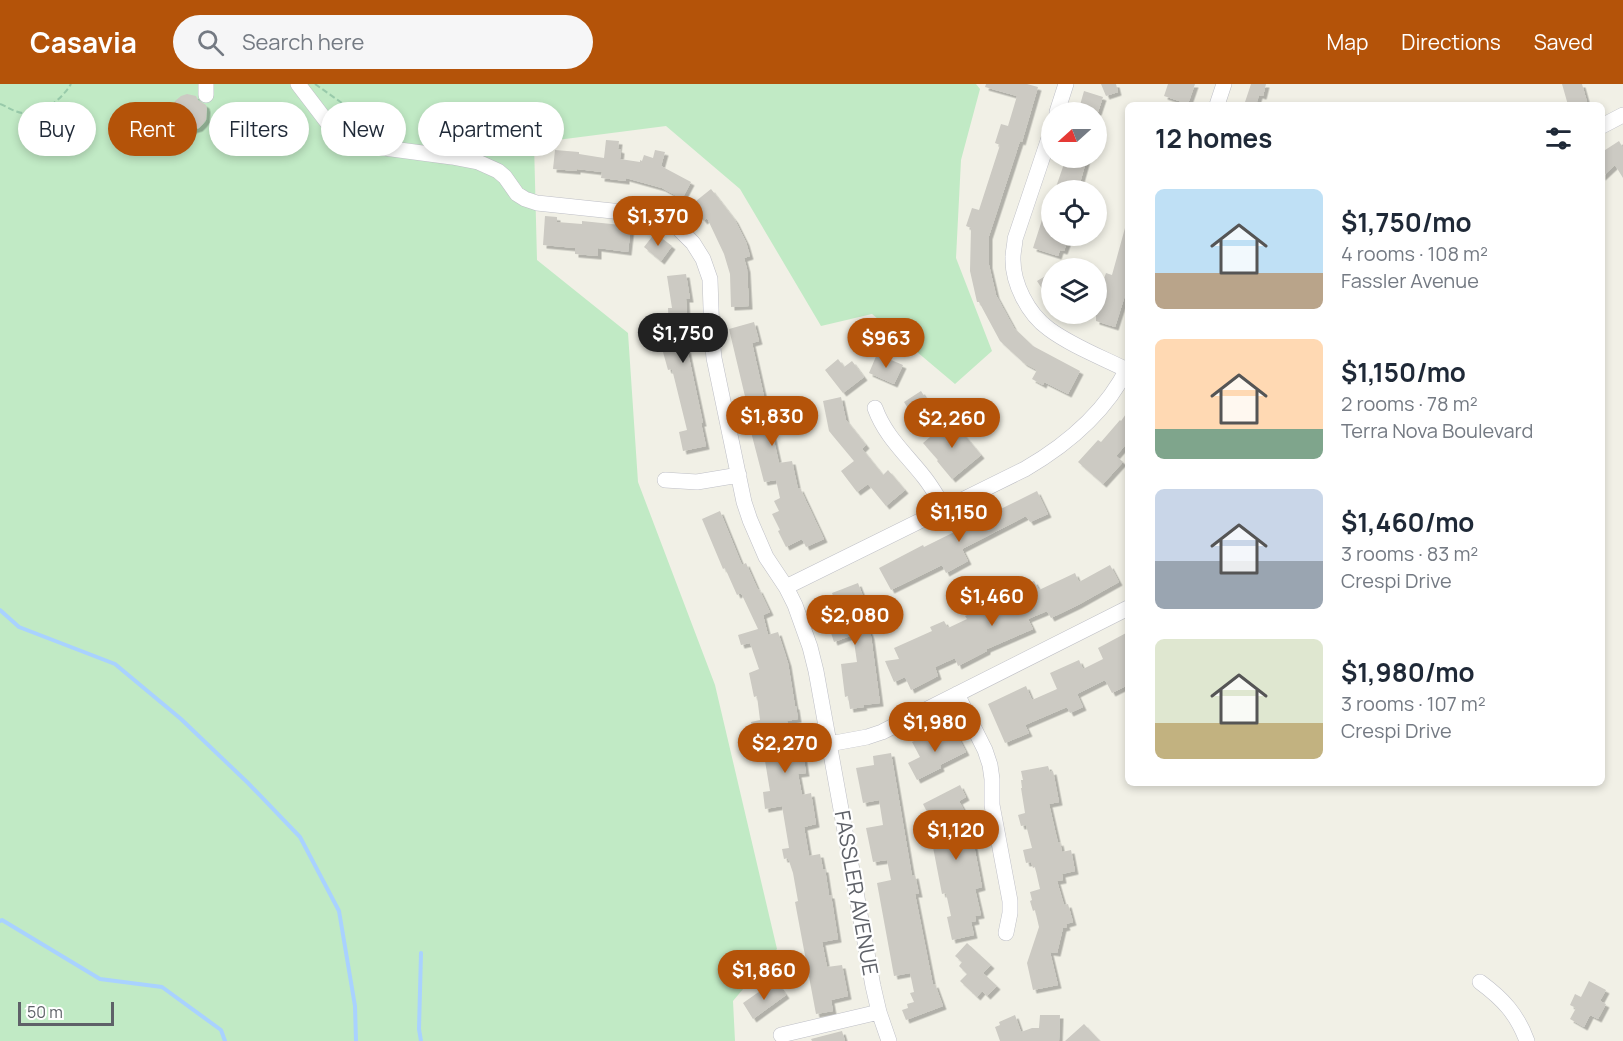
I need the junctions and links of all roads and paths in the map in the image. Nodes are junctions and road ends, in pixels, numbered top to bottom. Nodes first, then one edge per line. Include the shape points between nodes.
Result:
1 (71, 84) edge
2 (298, 84) edge
3 (315, 84) edge
4 (1066, 84) edge
5 (1224, 84) edge
6 (1060, 102) edge
7 (1218, 102) edge
8 (0, 104) edge
9 (1623, 115) edge
10 (1605, 124) edge
11 (410, 139) dead end
12 (1041, 162) edge
13 (1125, 368) edge
14 (1125, 372) edge
15 (874, 408) dead end
16 (739, 475) junction
17 (664, 480) dead end
18 (945, 509) junction
19 (786, 587) junction
20 (1125, 610) edge
21 (957, 694) junction
22 (829, 744) junction
23 (1006, 933) dead end
24 (1480, 982) dead end
25 (879, 1012) junction
26 (781, 1035) dead end
27 (889, 1041) edge
28 (1527, 1041) edge

1 - 8 path via 60,99 34,112 15,111
2 - 16 street, FASSLER AVENUE via 327,122 345,138 368,147 478,162 498,171 516,194 537,203 641,214 678,228 693,243 710,279 713,348
3 - 11 path
4 - 6 street
5 - 7 street
9 - 10 street
12 - 13 street via 1012,257 1021,294 1047,328
14 - 18 street via 1086,426 1068,441 1025,469
15 - 18 street via 891,439
16 - 17 street via 697,482
16 - 19 street, FASSLER AVENUE via 757,539
18 - 19 street
19 - 22 street, FASSLER AVENUE via 810,647
20 - 21 street
21 - 22 street via 882,732
21 - 23 street via 990,765 992,805 1010,901
22 - 25 street, FASSLER AVENUE
24 - 28 street via 1510,1010
25 - 26 street
25 - 27 street, FASSLER AVENUE

